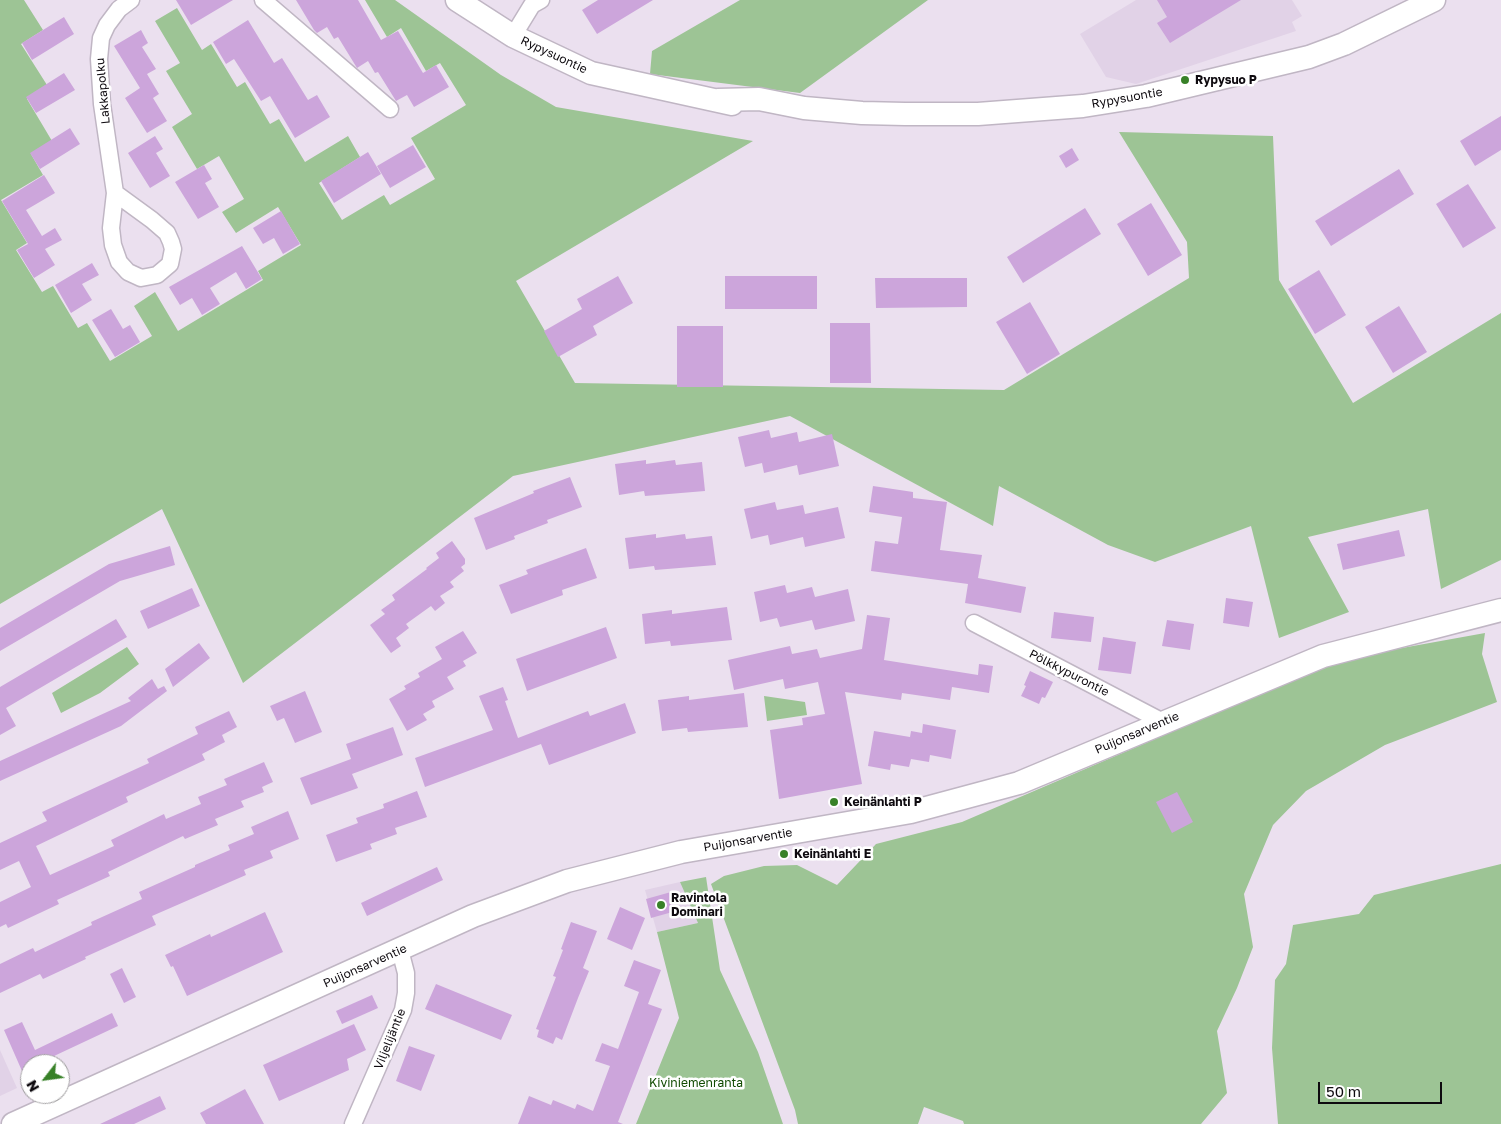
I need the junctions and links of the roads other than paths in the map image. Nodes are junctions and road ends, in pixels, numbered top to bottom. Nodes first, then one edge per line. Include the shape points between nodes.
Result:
1 (132, 0) edge
2 (263, 0) edge
3 (457, 0) edge
4 (540, 0) edge
5 (1434, 0) edge
6 (513, 36) junction
7 (390, 109) dead end
8 (115, 193) junction
9 (1501, 610) edge
10 (974, 624) dead end
11 (1164, 722) junction
12 (400, 950) junction
13 (13, 1124) edge
14 (353, 1124) edge

1 - 8 street, Lakkapolku via 119,9 107,25 101,38 99,59
2 - 7 street
3 - 6 main road, Rypysuontie
4 - 6 street via 532,5
5 - 6 main road, Rypysuontie via 1344,44 1245,74 1083,106 978,114 862,113 759,100 718,100 591,73
8 - 8 street, Lakkapolku via 111,228 119,262 128,272 141,278 156,275 170,264 172,258 173,249 167,233
9 - 11 main road, Puijonsarventie via 1323,656
10 - 11 street, Pölkkypurontie
11 - 12 main road, Puijonsarventie via 1019,783 911,812 681,852 567,881 473,916
12 - 13 main road, Puijonsarventie
12 - 14 street, Viljelijäntie via 406,972 403,1010

